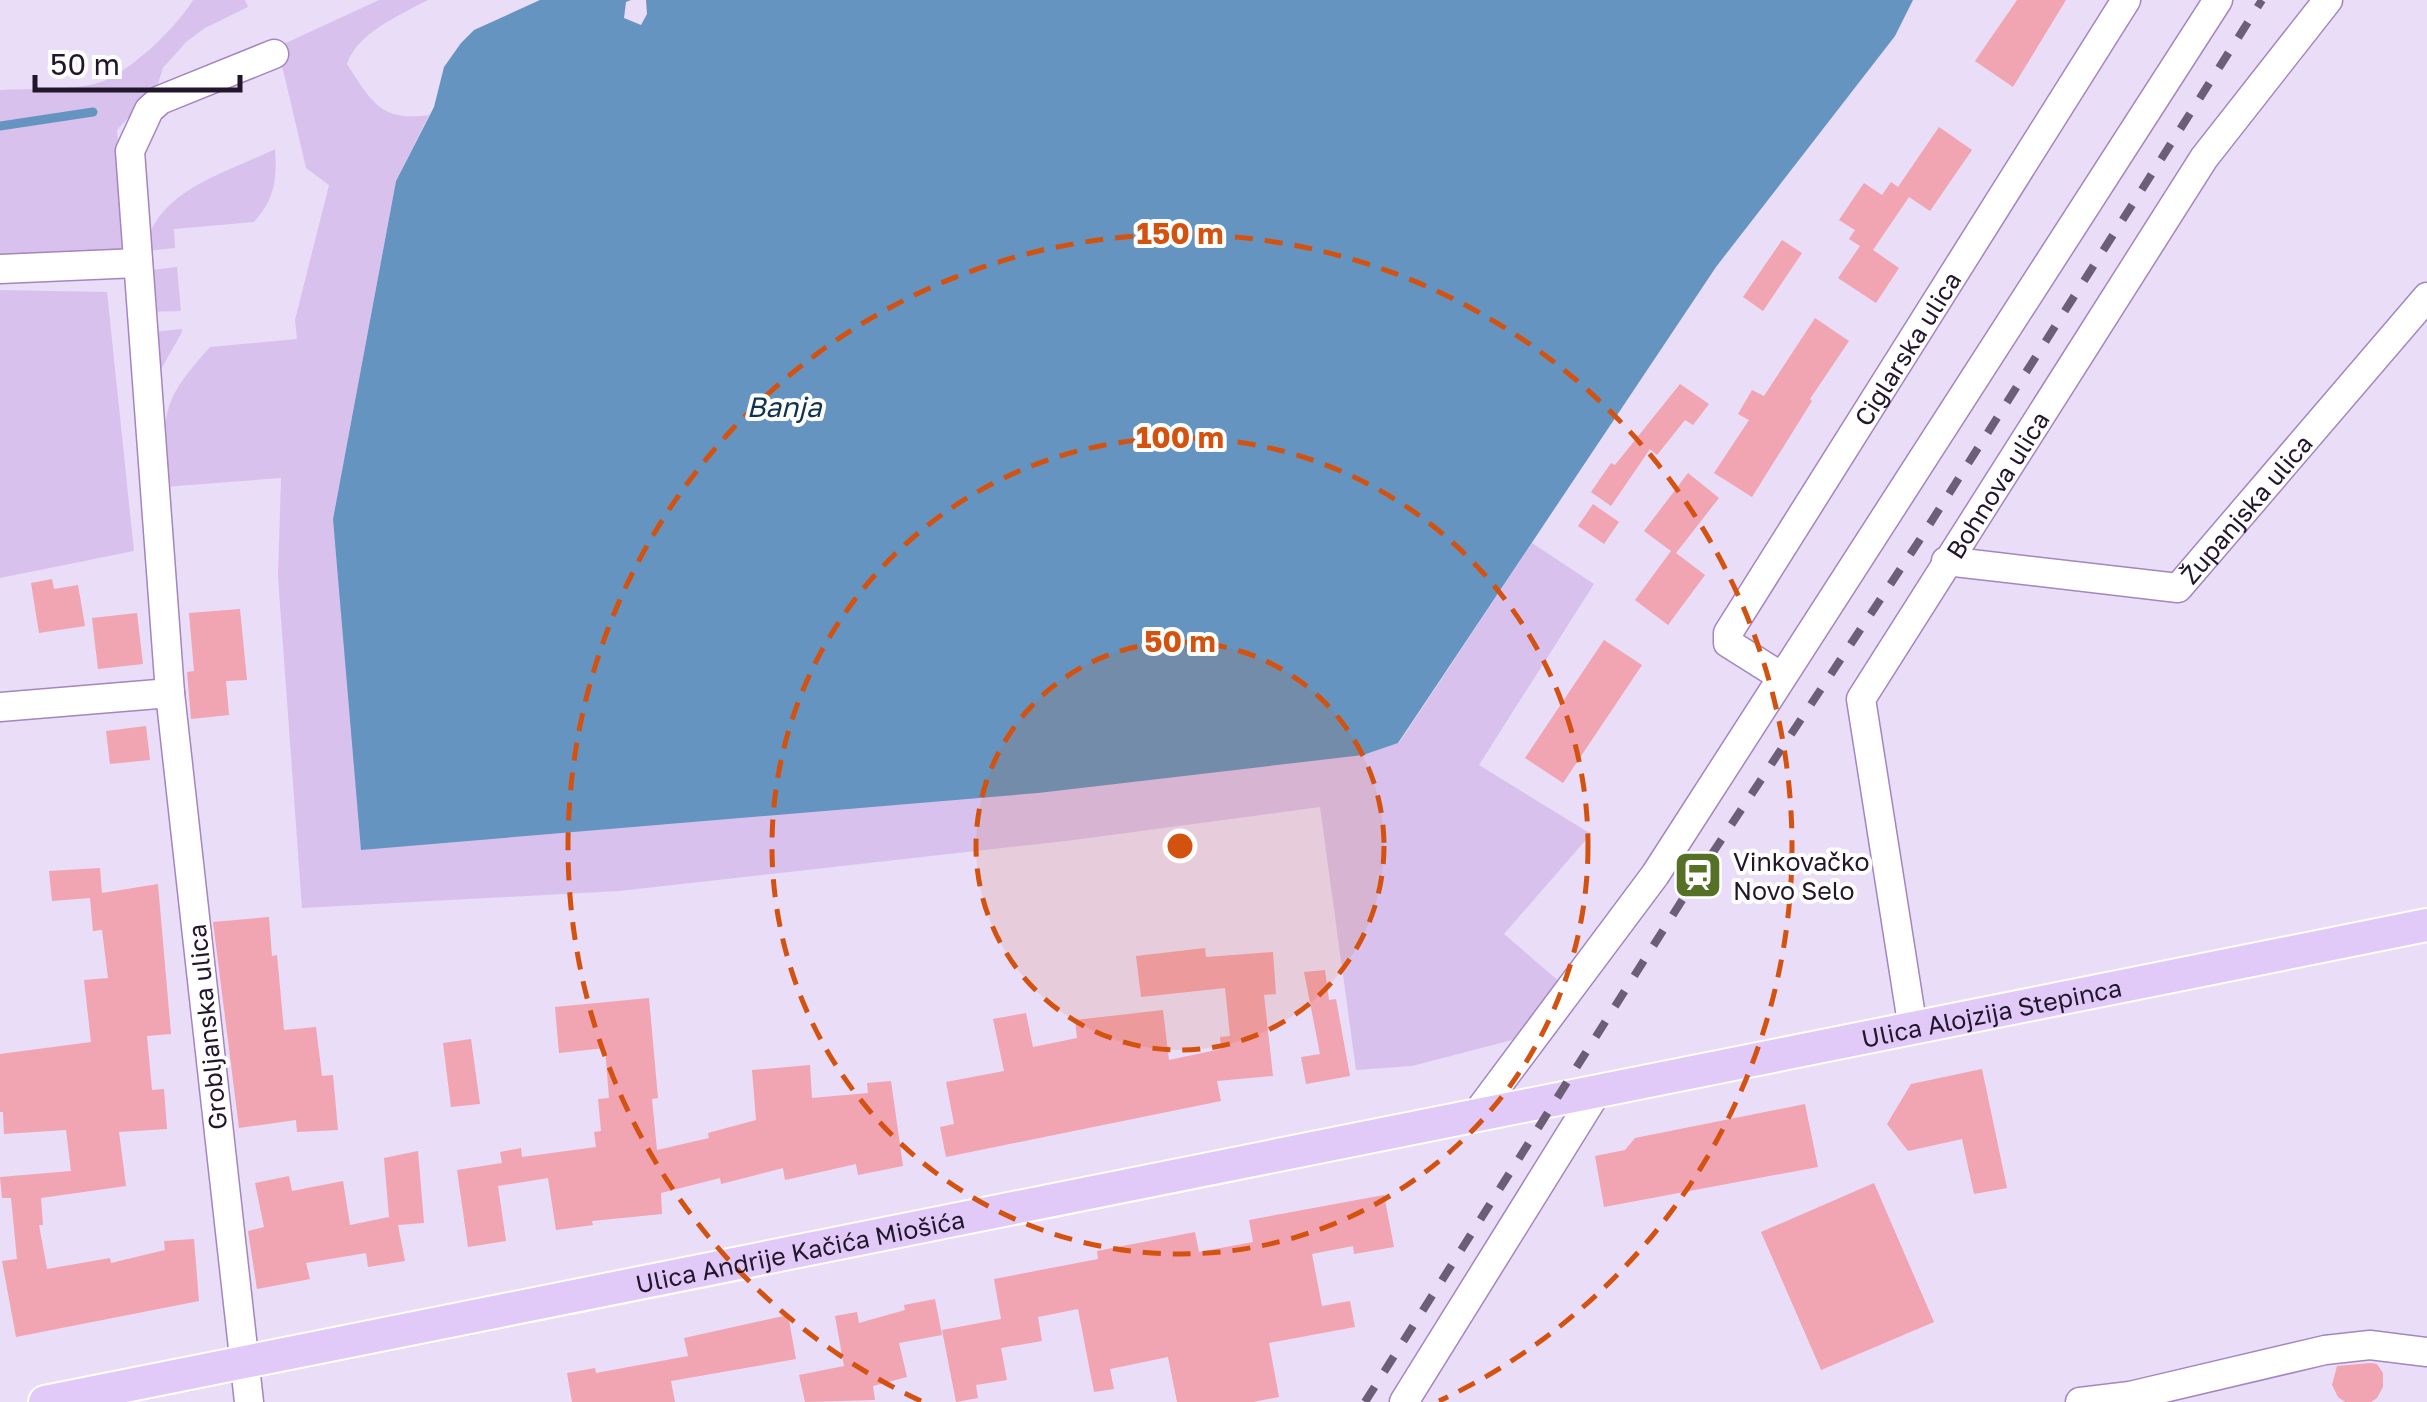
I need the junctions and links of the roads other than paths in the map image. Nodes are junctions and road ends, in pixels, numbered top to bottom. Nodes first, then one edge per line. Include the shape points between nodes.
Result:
1 (2126, 0) edge
2 (2218, 0) edge
3 (2328, 0) edge
4 (274, 54) dead end
5 (138, 263) junction
6 (0, 269) edge
7 (2427, 297) edge
8 (1946, 561) junction
9 (1782, 677) junction
10 (170, 693) junction
11 (0, 707) edge
12 (2427, 925) edge
13 (1914, 1030) junction
14 (1596, 1093) junction
15 (1555, 1101) joint
16 (1476, 1116) junction
17 (2427, 1352) edge
18 (243, 1362) junction
19 (45, 1402) edge
20 (248, 1402) edge
21 (1404, 1402) edge
22 (2080, 1402) edge

1 - 9 street, Ciglarska ulica via 1728,633 1728,643
2 - 9 street
3 - 8 street, Bohnova ulica via 2204,158
4 - 5 street, Grobljanska ulica via 149,110 130,150
5 - 6 street
5 - 10 street, Grobljanska ulica
7 - 8 street, Županjska ulica via 2178,588
8 - 13 street, Bohnova ulica via 1861,698
9 - 16 street via 1656,874
10 - 11 street
10 - 18 street, Grobljanska ulica
12 - 13 main road, Ulica Alojzija Stepinca
13 - 14 main road, Ulica Alojzija Stepinca
14 - 15 main road, Ulica Alojzija Stepinca
14 - 21 street
15 - 16 main road, Ulica Andrije Kačića Miošića
16 - 18 main road, Ulica Andrije Kačića Miošića
17 - 22 street via 2325,1350
18 - 19 main road, Ulica Andrije Kačića Miošića
18 - 20 street, Grobljanska ulica

